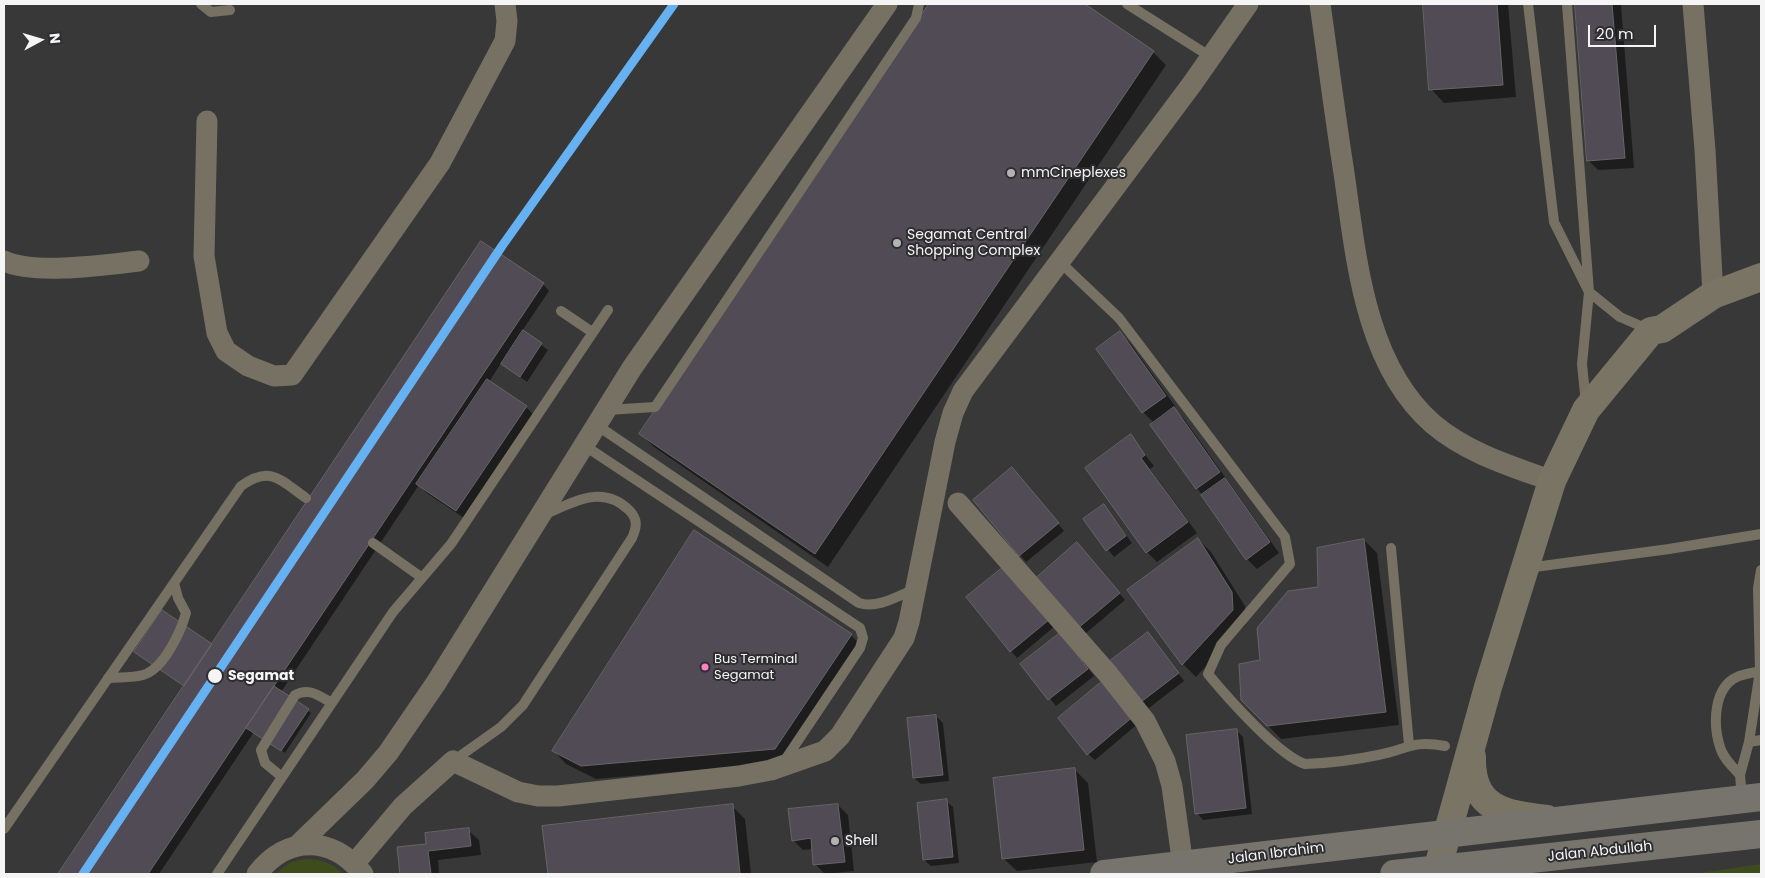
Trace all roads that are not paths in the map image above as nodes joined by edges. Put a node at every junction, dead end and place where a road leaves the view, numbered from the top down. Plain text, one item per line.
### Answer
1 (201, 4) edge
2 (505, 4) edge
3 (887, 4) edge
4 (919, 4) edge
5 (1127, 4) edge
6 (1248, 4) edge
7 (1320, 4) edge
8 (1528, 4) edge
9 (1567, 4) edge
10 (1693, 4) edge
11 (230, 10) dead end
12 (1211, 57) junction
13 (207, 121) dead end
14 (4, 261) edge
15 (139, 261) dead end
16 (1060, 262) junction
17 (1761, 277) edge
18 (1589, 292) junction
19 (1713, 294) junction
20 (608, 310) dead end
21 (561, 311) dead end
22 (1651, 331) junction
23 (592, 332) junction
24 (1586, 410) junction
25 (602, 418) junction
26 (585, 446) junction
27 (1552, 481) junction
28 (306, 498) dead end
29 (958, 503) dead end
30 (540, 516) junction
31 (1761, 534) edge
32 (373, 543) dead end
33 (1391, 548) dead end
34 (1524, 568) junction
35 (1761, 570) edge
36 (421, 577) junction
37 (174, 583) junction
38 (915, 589) junction
39 (1760, 671) junction
40 (108, 678) junction
41 (1759, 695) edge
42 (332, 702) junction
43 (1761, 740) edge
44 (1749, 742) junction
45 (1409, 744) junction
46 (1473, 744) junction
47 (1446, 746) dead end
48 (452, 761) junction
49 (781, 767) junction
50 (282, 777) junction
51 (1748, 790) edge
52 (1558, 820) junction
53 (4, 829) edge
54 (1448, 833) junction
55 (1761, 834) edge
56 (1727, 839) junction
57 (298, 845) junction
58 (1761, 846) edge
59 (1565, 855) junction
60 (1183, 866) junction
61 (359, 869) edge
62 (1437, 872) edge
63 (217, 874) edge
64 (257, 874) edge
65 (1104, 874) edge
66 (1394, 874) edge
67 (1508, 874) edge

1 - 11 lane
2 - 13 street
3 - 25 street
4 - 25 lane
5 - 12 lane
6 - 12 street
7 - 27 street
8 - 18 lane
9 - 18 lane
10 - 19 street
12 - 16 street
14 - 15 street
16 - 38 street
16 - 45 lane
17 - 19 street
18 - 22 lane
18 - 24 lane
19 - 22 street
20 - 23 lane
21 - 23 lane
22 - 24 street
23 - 36 lane
24 - 27 street
25 - 26 street
25 - 38 lane
26 - 30 street
26 - 49 lane
27 - 34 street
28 - 37 lane
29 - 60 street
30 - 48 lane
30 - 57 street
31 - 34 lane
32 - 36 lane
33 - 45 lane
34 - 46 street
35 - 39 lane
36 - 42 lane
37 - 40 lane
37 - 40 lane
38 - 49 street
39 - 41 lane
39 - 51 lane
40 - 53 lane
41 - 44 lane
42 - 50 lane
42 - 50 lane
43 - 44 lane
44 - 51 lane
45 - 47 lane
46 - 52 street
46 - 54 street
48 - 49 street
48 - 61 street
50 - 63 lane
51 - 52 highway
52 - 54 highway
54 - 60 highway, Jalan Ibrahim
54 - 62 street
55 - 56 highway, Jalan Abdullah
56 - 58 highway
56 - 59 highway, Jalan Abdullah
57 - 61 street
57 - 64 street
59 - 62 highway, Jalan Abdullah
59 - 67 highway
60 - 65 highway, Jalan Ibrahim
62 - 66 highway

